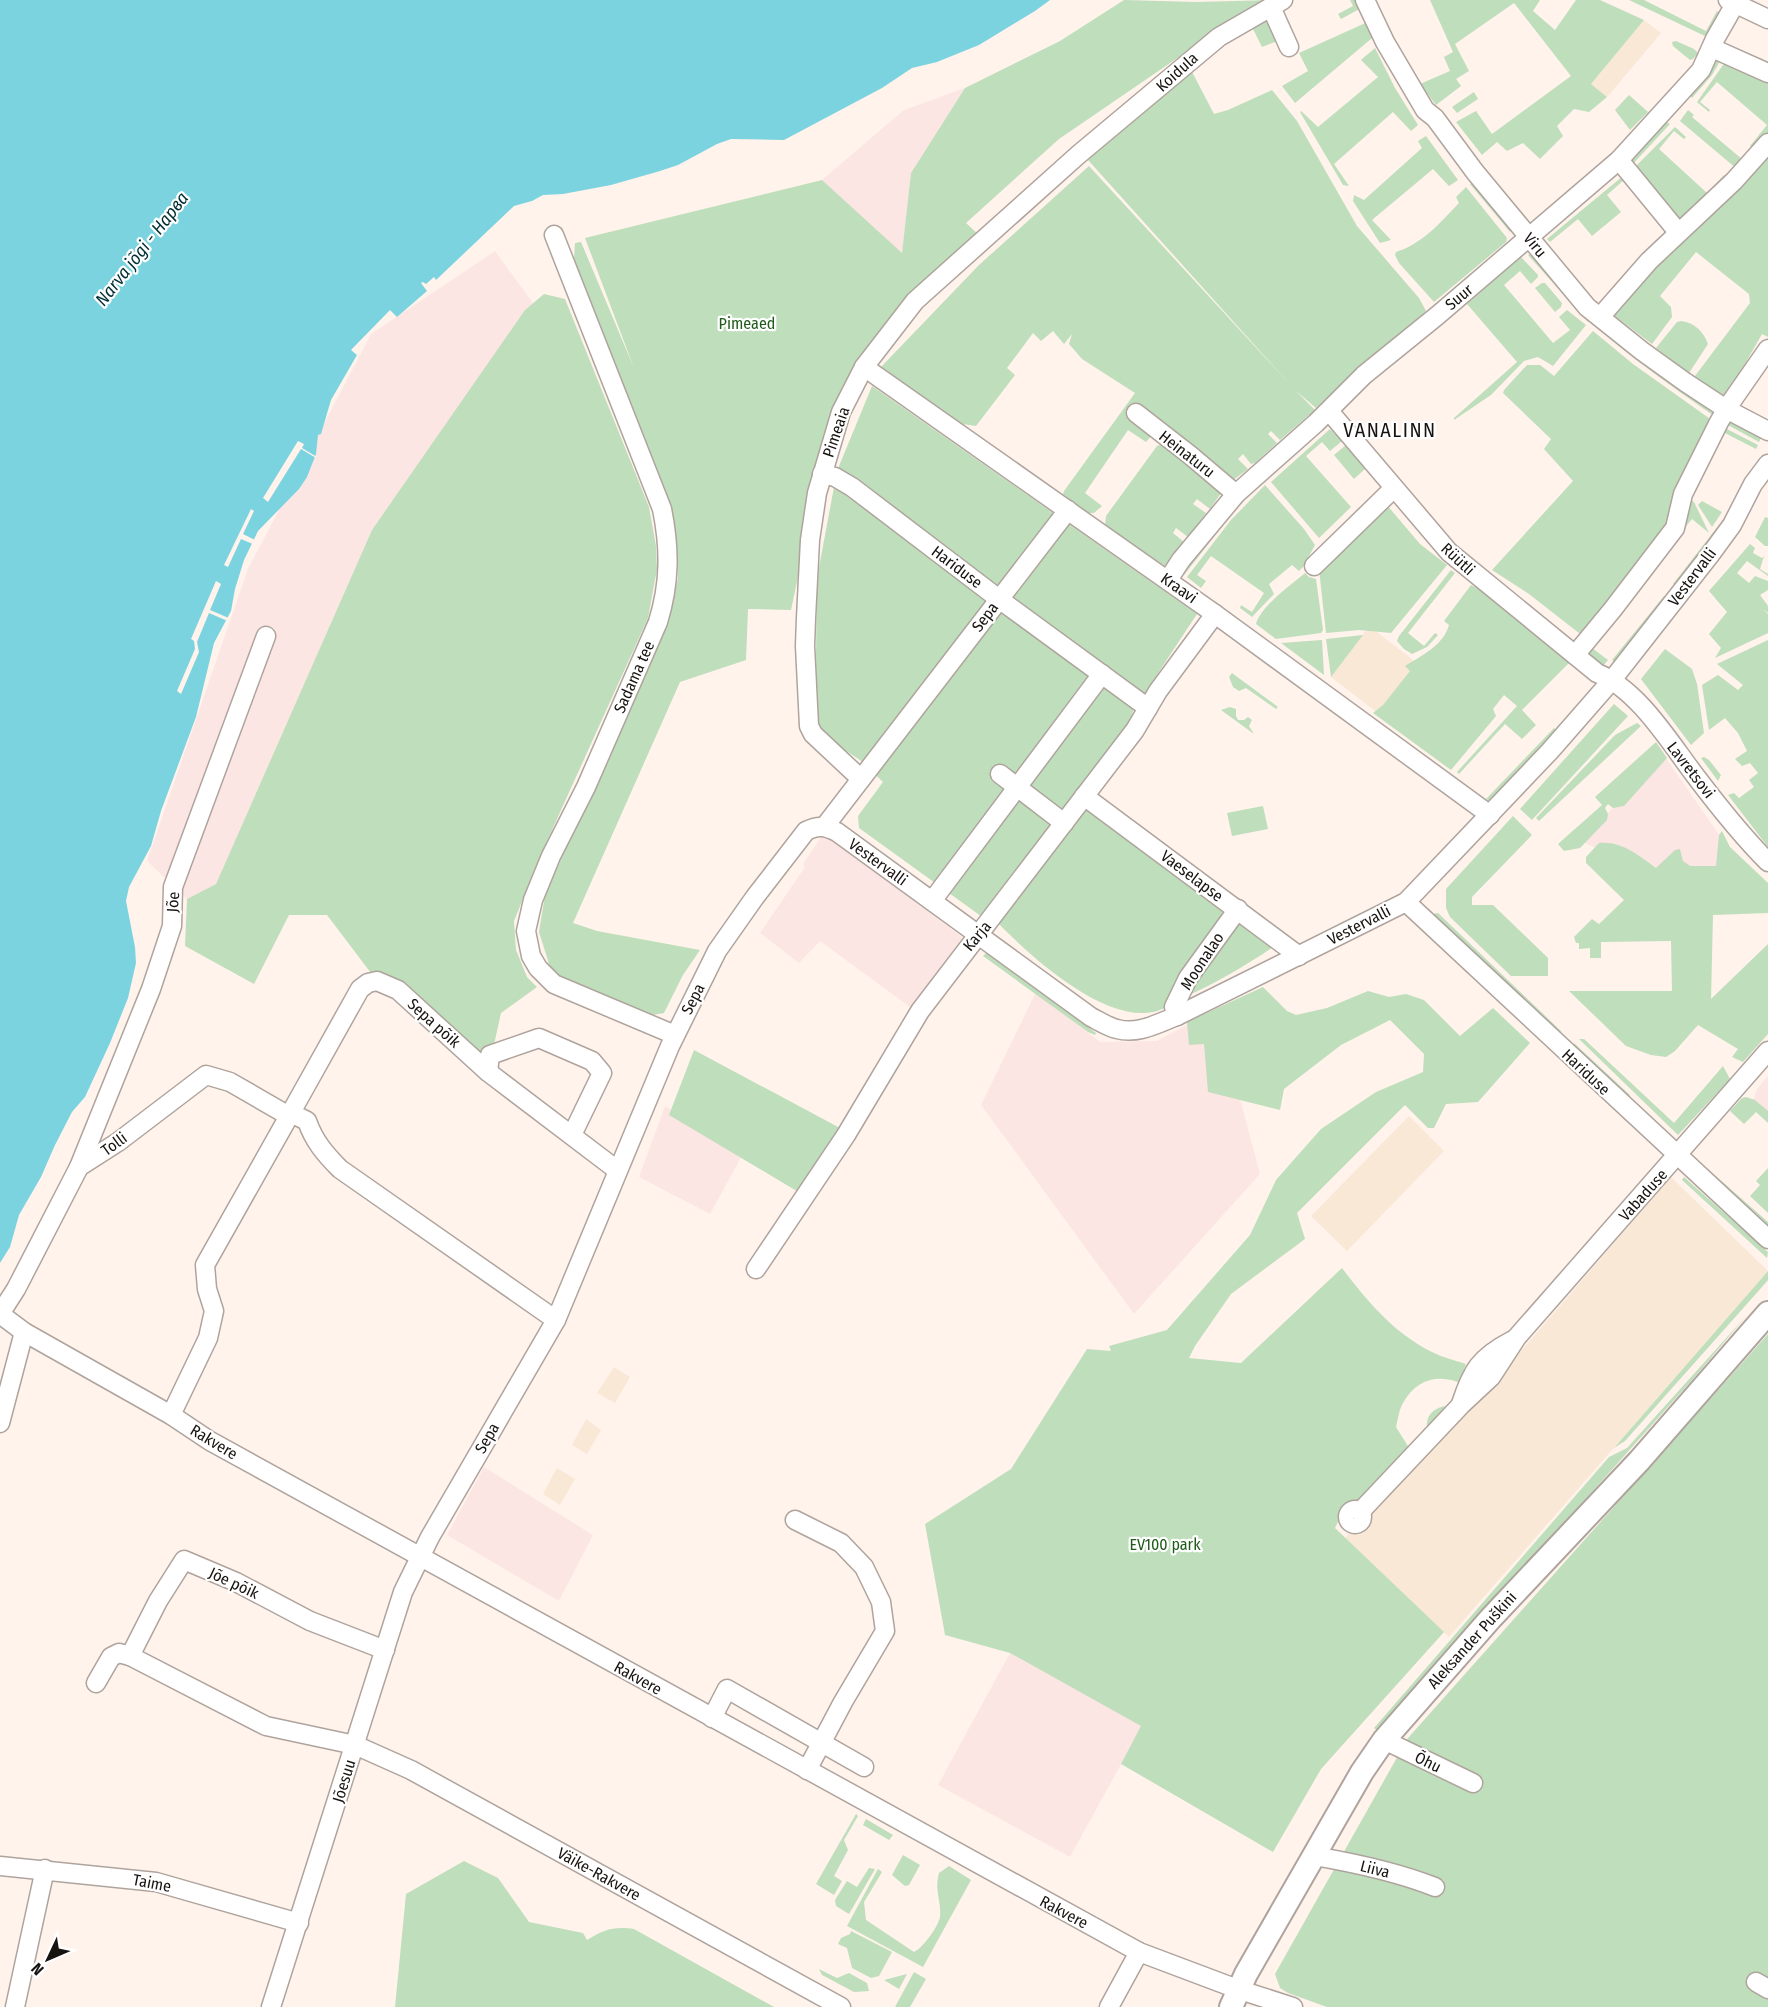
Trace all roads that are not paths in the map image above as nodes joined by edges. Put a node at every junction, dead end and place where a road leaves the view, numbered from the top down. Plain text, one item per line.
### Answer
1 (1365, 0) edge
2 (1732, 2) edge
3 (1277, 3) edge
4 (1768, 19) edge
5 (1289, 47) dead end
6 (1712, 48) junction
7 (1768, 73) edge
8 (1768, 143) edge
9 (1078, 155) joint
10 (1619, 160) junction
11 (1678, 232) junction
12 (554, 235) dead end
13 (1528, 237) junction
14 (1600, 318) junction
15 (1768, 349) edge
16 (864, 367) junction
17 (1726, 409) junction
18 (1329, 411) junction
19 (1136, 413) dead end
20 (1768, 431) edge
21 (1768, 464) edge
22 (822, 474) junction
23 (1394, 488) junction
24 (1236, 494) junction
25 (1068, 510) junction
26 (1314, 566) dead end
27 (1168, 580) junction
28 (999, 599) junction
29 (1215, 614) junction
30 (266, 636) dead end
31 (1575, 655) junction
32 (1102, 674) junction
33 (1612, 680) junction
34 (1148, 708) junction
35 (1000, 774) dead end
36 (861, 779) junction
37 (1017, 787) junction
38 (1084, 796) junction
39 (1490, 815) junction
40 (1064, 824) junction
41 (825, 826) junction
42 (1768, 862) edge
43 (932, 901) junction
44 (1406, 902) junction
45 (1238, 909) junction
46 (979, 935) junction
47 (1299, 956) junction
48 (1177, 1016) junction
49 (675, 1035) junction
50 (1768, 1051) edge
51 (488, 1072) junction
52 (289, 1116) junction
53 (572, 1136) junction
54 (1677, 1156) junction
55 (79, 1167) junction
56 (617, 1170) junction
57 (1768, 1239) edge
58 (756, 1269) dead end
59 (1768, 1313) edge
60 (0, 1314) edge
61 (556, 1320) junction
62 (24, 1332) junction
63 (171, 1416) junction
64 (0, 1423) edge
65 (1360, 1512) dead end
66 (795, 1520) dead end
67 (420, 1556) junction
68 (385, 1650) junction
69 (130, 1656) junction
70 (96, 1683) dead end
71 (712, 1718) junction
72 (1384, 1740) junction
73 (822, 1742) junction
74 (355, 1745) junction
75 (864, 1767) dead end
76 (807, 1770) junction
77 (1473, 1783) dead end
78 (1314, 1856) junction
79 (0, 1866) edge
80 (45, 1869) junction
81 (1435, 1887) dead end
82 (299, 1923) junction
83 (1139, 1952) junction
84 (1235, 1998) edge
85 (15, 2007) edge
86 (271, 2007) edge
87 (841, 2007) edge
88 (1109, 2007) edge
89 (1293, 2007) edge

1 - 13 street, Viru
2 - 4 street
2 - 6 street, Suur
3 - 5 street
3 - 9 street, Koidula
6 - 7 street
6 - 10 street, Suur
8 - 11 street
9 - 16 street, Pimeaia
10 - 11 street
10 - 13 street, Suur
11 - 14 street
12 - 49 street, Sadama tee
13 - 14 street, Viru
13 - 18 street, Suur
14 - 17 street, Viru
15 - 17 street
16 - 22 street, Pimeaia
16 - 25 street, Kraavi
17 - 20 street, Viru
17 - 31 street
18 - 23 street, Rüütli
18 - 24 street, Suur
19 - 24 street, Heinaturu
21 - 33 street, Vestervalli
22 - 28 street, Hariduse
22 - 36 street, Pimeaia
23 - 26 street
23 - 31 street, Rüütli
24 - 27 street, Suur
25 - 27 street, Kraavi
25 - 28 street, Sepa
27 - 29 street, Kraavi
28 - 32 street, Hariduse
28 - 36 street, Sepa
29 - 34 street, Karja
29 - 39 street, Kraavi
30 - 55 street, Jõe
31 - 33 street, Rüütli
32 - 34 street, Hariduse
32 - 37 street
33 - 39 street, Vestervalli
33 - 42 street, Lavretsovi
34 - 38 street, Karja
35 - 37 street
36 - 41 street, Sepa
37 - 40 street
37 - 43 street
38 - 40 street, Karja
38 - 45 street, Vaeselapse
39 - 44 street, Vestervalli
40 - 46 street, Karja
41 - 43 street, Vestervalli
41 - 49 street, Sepa
43 - 46 street, Vestervalli
44 - 47 street, Vestervalli
44 - 54 street, Hariduse
45 - 47 street, Vaeselapse
45 - 48 street, Moonalao
46 - 48 street, Vestervalli
46 - 58 street, Karja
47 - 48 street, Vestervalli
49 - 56 street, Sepa
50 - 54 street, Vabaduse
51 - 52 street, Sepa põik
51 - 53 street, Sepa põik
51 - 53 street
52 - 55 street, Tolli
52 - 61 street, Tolli
52 - 63 street
53 - 56 street, Sepa põik
54 - 57 street, Hariduse
54 - 65 street, Vabaduse
55 - 60 street
56 - 61 street, Sepa
59 - 72 main road, Aleksander Puškini
60 - 62 street, Rakvere
61 - 67 street, Sepa
62 - 63 street, Rakvere
62 - 64 street
63 - 67 street, Rakvere
66 - 73 street
67 - 68 street, Jõesuu
67 - 71 street, Rakvere
68 - 69 street, Jõe põik
68 - 74 street, Jõesuu
69 - 70 street
69 - 74 street
71 - 73 street
71 - 76 street, Rakvere
72 - 77 street, Õhu
72 - 78 main road, Aleksander Puškini
73 - 75 street
73 - 76 street
74 - 82 street, Jõesuu
74 - 87 street, Väike-Rakvere
76 - 83 street, Rakvere
78 - 81 street, Liiva
78 - 84 main road, Aleksander Puškini
79 - 80 street, Taime
80 - 82 street, Taime
80 - 85 street
82 - 86 street, Jõesuu
83 - 84 street, Rakvere
83 - 88 street
84 - 89 street, Rakvere

